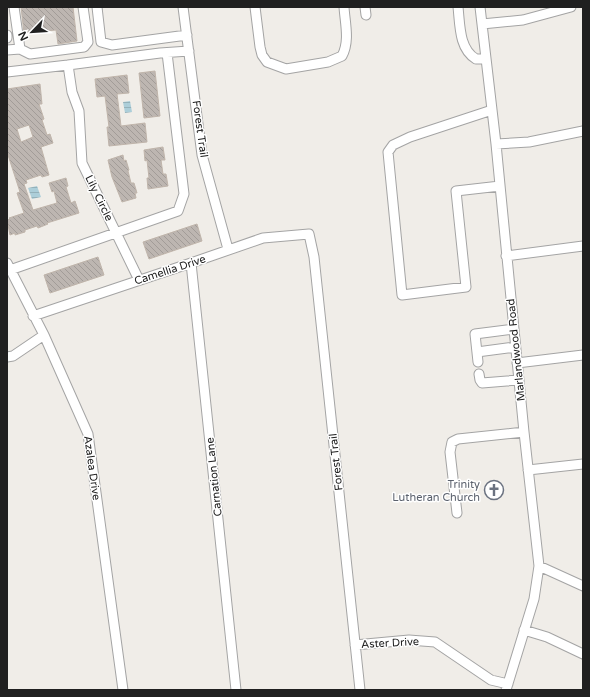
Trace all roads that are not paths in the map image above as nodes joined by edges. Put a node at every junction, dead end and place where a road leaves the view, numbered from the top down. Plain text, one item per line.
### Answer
1 (14, 7) edge
2 (83, 7) edge
3 (97, 7) edge
4 (183, 7) edge
5 (255, 7) edge
6 (344, 7) edge
7 (458, 7) edge
8 (480, 7) edge
9 (570, 7) edge
10 (482, 24) junction
11 (7, 35) edge
12 (187, 35) junction
13 (7, 38) edge
14 (20, 49) junction
15 (7, 50) edge
16 (189, 51) junction
17 (167, 53) junction
18 (486, 59) junction
19 (68, 65) junction
20 (7, 72) edge
21 (492, 110) junction
22 (583, 131) edge
23 (496, 144) junction
24 (500, 186) junction
25 (116, 232) junction
26 (309, 234) joint
27 (583, 246) edge
28 (228, 249) junction
29 (506, 256) junction
30 (191, 263) junction
31 (9, 267) edge
32 (139, 280) junction
33 (33, 316) junction
34 (514, 329) junction
35 (44, 335) junction
36 (515, 347) junction
37 (477, 352) junction
38 (583, 355) edge
39 (7, 357) edge
40 (478, 362) dead end
41 (517, 363) junction
42 (479, 374) dead end
43 (518, 380) junction
44 (524, 432) junction
45 (583, 464) edge
46 (528, 470) junction
47 (457, 513) dead end
48 (538, 566) junction
49 (583, 586) edge
50 (524, 630) junction
51 (355, 645) junction
52 (583, 654) edge
53 (507, 687) edge
54 (123, 690) edge
55 (236, 690) edge
56 (360, 690) edge

1 - 14 street
2 - 14 street
3 - 12 street
4 - 12 street, Forest Trail
5 - 6 street
7 - 18 street
8 - 10 street, Marlandwood Road
9 - 10 street
10 - 18 street, Marlandwood Road
11 - 13 street
12 - 16 street, Forest Trail
14 - 15 street
16 - 17 street
16 - 28 street, Forest Trail
17 - 19 street
17 - 25 street
18 - 21 street, Marlandwood Road
19 - 20 street
19 - 25 street, Lily Circle
21 - 23 street, Marlandwood Road
21 - 24 street
22 - 23 street
23 - 24 street, Marlandwood Road
24 - 29 street, Marlandwood Road
25 - 31 street
25 - 32 street, Lily Circle
26 - 28 street, Camellia Drive
26 - 51 street, Forest Trail
27 - 29 street
28 - 30 street, Camellia Drive
29 - 34 street, Marlandwood Road
30 - 32 street, Camellia Drive
30 - 55 street, Carnation Lane
31 - 33 street, Azalea Drive
32 - 33 street, Camellia Drive
33 - 35 street, Azalea Drive
34 - 36 street, Marlandwood Road
34 - 37 street
35 - 39 street
35 - 54 street, Azalea Drive
36 - 37 street
36 - 41 street, Marlandwood Road
37 - 40 street
38 - 41 street
41 - 43 street, Marlandwood Road
42 - 43 street
43 - 44 street, Marlandwood Road
44 - 46 street, Marlandwood Road
44 - 47 street
45 - 46 street
46 - 48 street, Marlandwood Road
48 - 49 street
48 - 50 street, Marlandwood Road
50 - 52 street
50 - 53 street, Marlandwood Road
51 - 53 street, Aster Drive
51 - 56 street, Forest Trail

